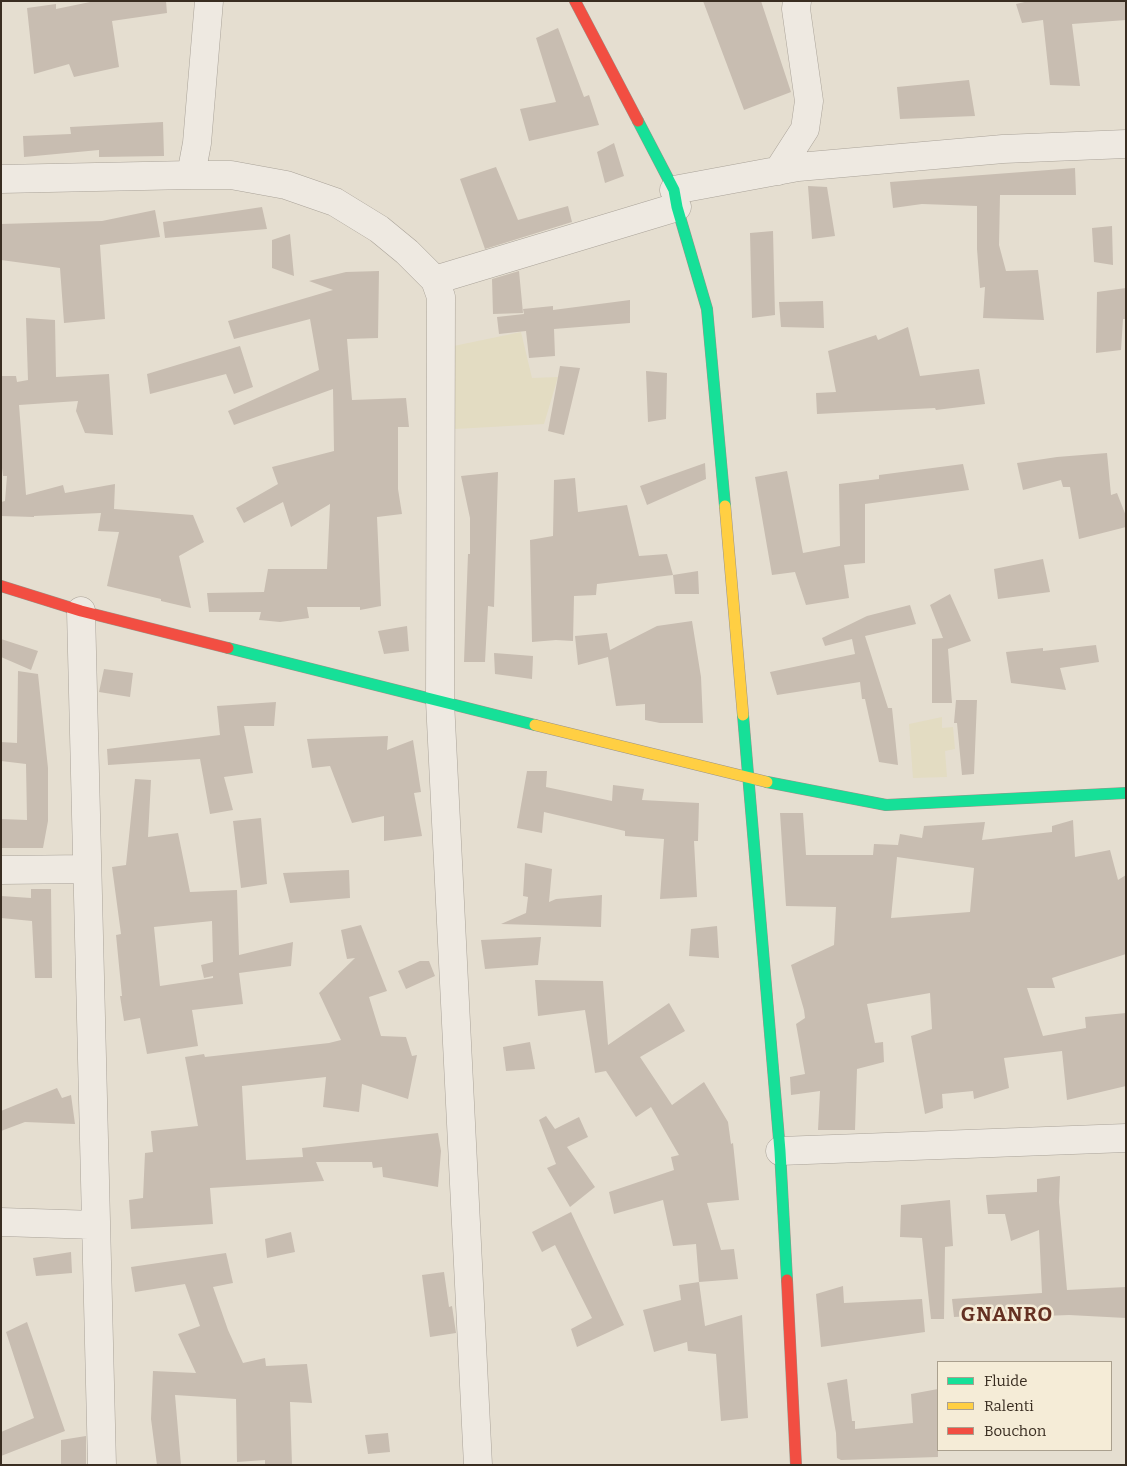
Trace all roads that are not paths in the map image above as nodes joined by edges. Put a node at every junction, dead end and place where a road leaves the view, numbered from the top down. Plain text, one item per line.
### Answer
1 (209, 1) edge
2 (576, 1) edge
3 (796, 1) edge
4 (1126, 144) edge
5 (778, 171) junction
6 (191, 175) junction
7 (1, 179) edge
8 (676, 198) junction
9 (435, 280) junction
10 (1, 586) edge
11 (81, 611) junction
12 (440, 701) junction
13 (749, 779) junction
14 (1126, 793) edge
15 (87, 869) junction
16 (1, 870) edge
17 (1126, 1138) edge
18 (780, 1151) junction
19 (1, 1222) edge
20 (96, 1225) junction
21 (102, 1465) edge
22 (478, 1465) edge
23 (796, 1465) edge

1 - 6 street
2 - 8 street
3 - 5 street
4 - 5 street
5 - 8 street
6 - 7 street
6 - 9 street
8 - 9 street
8 - 13 street
9 - 12 street
10 - 11 street
11 - 12 street
11 - 15 street
12 - 13 street
12 - 22 street
13 - 14 street
13 - 18 street
15 - 16 street
15 - 20 street
17 - 18 street
18 - 23 street
19 - 20 street
20 - 21 street

